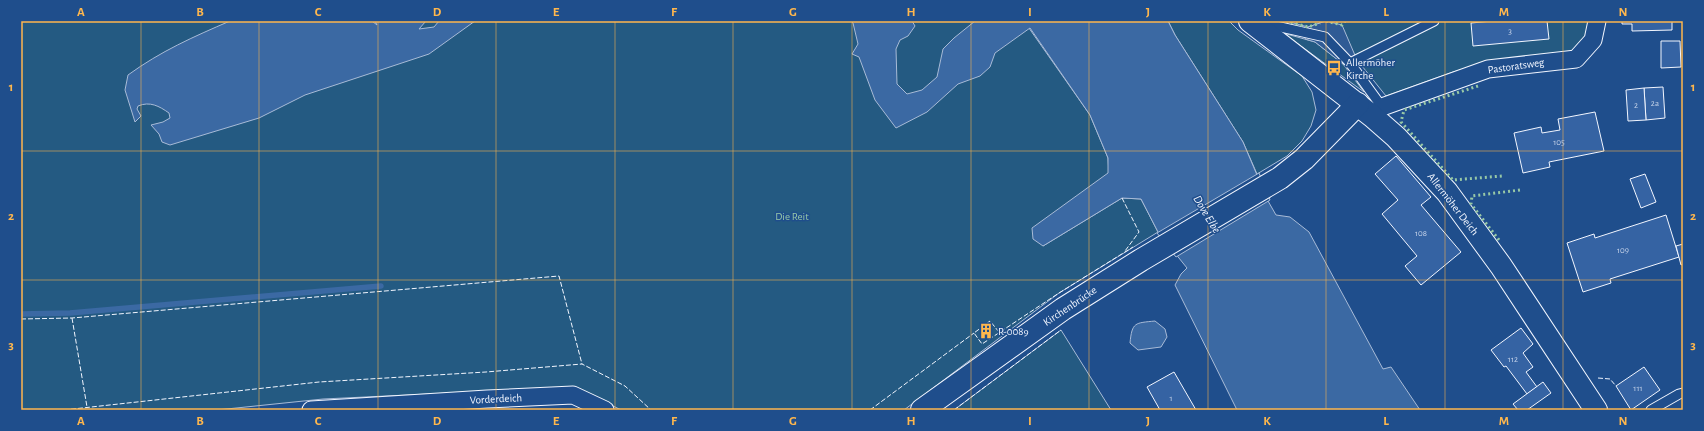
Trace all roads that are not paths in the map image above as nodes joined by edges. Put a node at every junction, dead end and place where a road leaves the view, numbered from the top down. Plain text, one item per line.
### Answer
1 (1250, 21) edge
2 (1255, 21) edge
3 (1434, 21) edge
4 (1597, 21) edge
5 (1350, 63) junction
6 (1371, 109) junction
7 (1683, 393) edge
8 (311, 410) edge
9 (605, 410) edge
10 (922, 410) edge
11 (1596, 410) edge
12 (1651, 410) edge

1 - 6 street, Allermöher Deich
2 - 5 lane
3 - 5 lane
4 - 6 street, Pastoratsweg
5 - 6 lane
6 - 10 street, Kirchenbrücke
6 - 11 street, Allermöher Deich
7 - 12 lane
8 - 9 street, Vorderdeich

